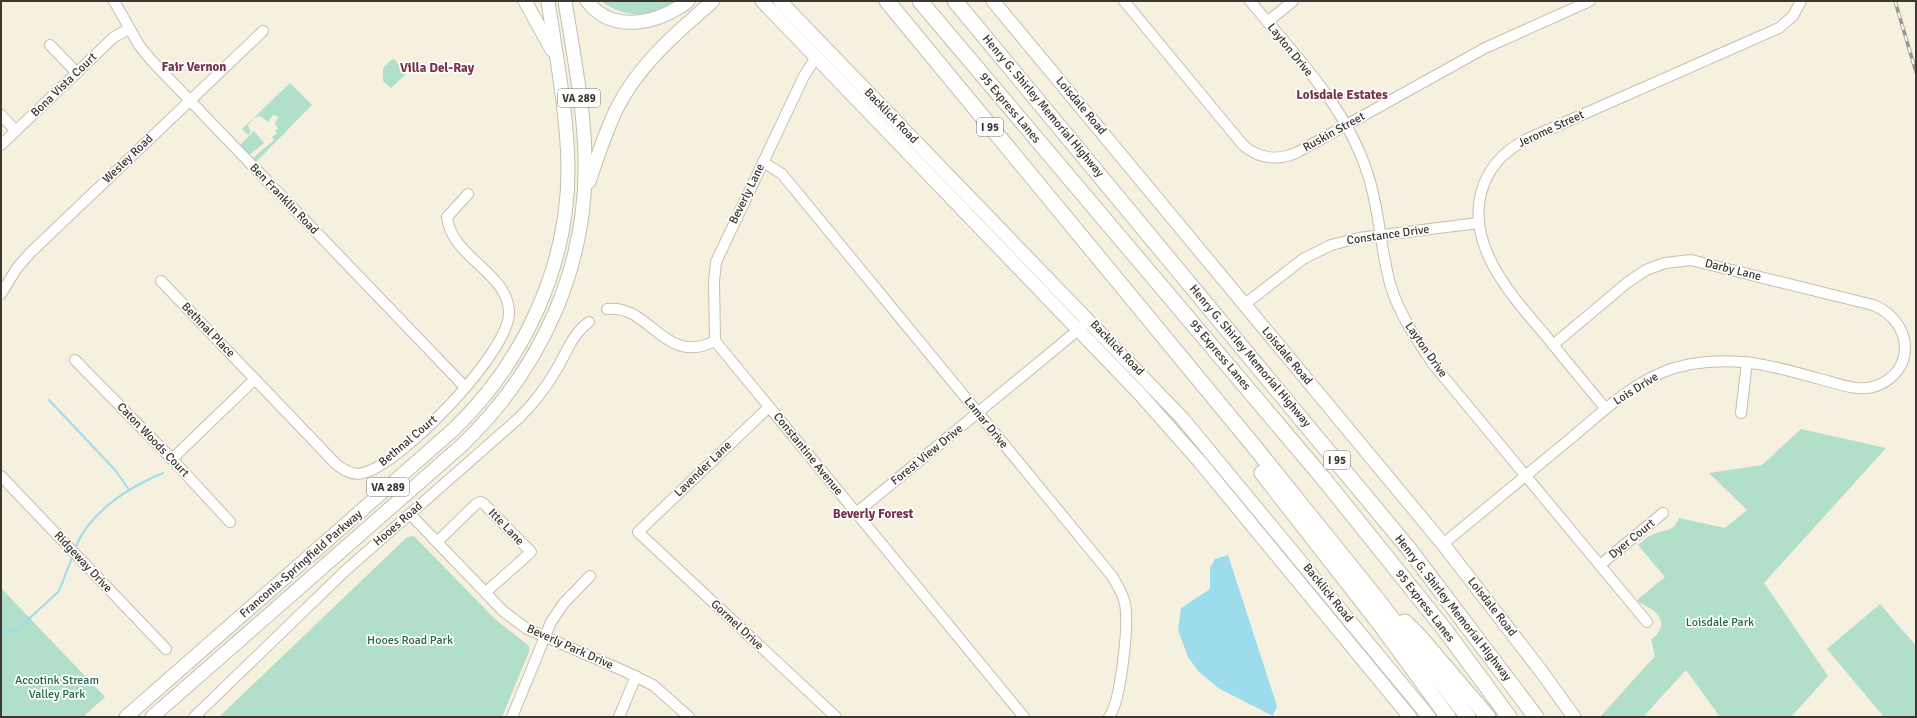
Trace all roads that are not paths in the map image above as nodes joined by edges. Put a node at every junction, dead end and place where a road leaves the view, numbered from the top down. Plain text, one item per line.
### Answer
1 (114, 1) edge
2 (525, 1) edge
3 (548, 1) edge
4 (565, 1) edge
5 (587, 1) edge
6 (688, 1) edge
7 (713, 1) edge
8 (762, 1) edge
9 (780, 1) edge
10 (887, 1) edge
11 (920, 1) edge
12 (924, 1) edge
13 (955, 1) edge
14 (993, 1) edge
15 (1124, 1) edge
16 (1250, 1) edge
17 (1293, 1) edge
18 (1590, 1) edge
19 (1801, 1) edge
20 (938, 21) junction
21 (1267, 22) junction
22 (129, 28) junction
23 (263, 31) dead end
24 (50, 45) dead end
25 (816, 57) junction
26 (556, 59) junction
27 (77, 73) junction
28 (190, 100) junction
29 (1, 115) edge
30 (1346, 125) junction
31 (16, 131) junction
32 (1, 145) edge
33 (763, 162) junction
34 (468, 194) dead end
35 (584, 195) junction
36 (1478, 223) junction
37 (1382, 235) junction
38 (161, 280) dead end
39 (1124, 288) junction
40 (1, 294) edge
41 (1245, 304) junction
42 (606, 309) dead end
43 (1089, 320) junction
44 (589, 322) dead end
45 (1079, 330) junction
46 (715, 341) junction
47 (1553, 344) junction
48 (1905, 354) joint
49 (75, 360) dead end
50 (1747, 362) junction
51 (255, 379) junction
52 (465, 388) junction
53 (769, 407) junction
54 (1606, 409) junction
55 (978, 413) junction
56 (1741, 413) dead end
57 (308, 434) joint
58 (172, 459) junction
59 (1, 476) edge
60 (1526, 476) junction
61 (856, 513) junction
62 (1663, 513) dead end
63 (410, 514) junction
64 (230, 522) dead end
65 (638, 532) joint
66 (437, 542) junction
67 (1443, 544) junction
68 (1600, 565) junction
69 (590, 576) dead end
70 (486, 592) junction
71 (1373, 594) junction
72 (1647, 622) dead end
73 (545, 637) junction
74 (166, 649) dead end
75 (636, 676) junction
76 (126, 717) edge
77 (152, 717) edge
78 (194, 717) edge
79 (512, 717) edge
80 (619, 717) edge
81 (689, 717) edge
82 (836, 717) edge
83 (1024, 717) edge
84 (1109, 717) edge
85 (1410, 717) edge
86 (1429, 717) edge
87 (1448, 717) edge
88 (1468, 717) edge
89 (1488, 717) edge
90 (1509, 717) edge
91 (1536, 717) edge
92 (1574, 717) edge

1 - 22 street, Ben Franklin Road
2 - 26 main road
3 - 26 main road, Franconia-Springfield Parkway / VA 289
4 - 35 main road, Franconia-Springfield Parkway / VA 289
5 - 6 main road
7 - 35 main road
8 - 25 main road, Backlick Road
9 - 43 main road, Backlick Road
10 - 39 highway, I 95
11 - 20 highway, 95 Express Lanes
12 - 20 highway
13 - 91 highway, Henry G. Shirley Memorial Highway / I 95
14 - 41 main road, Loisdale Road
15 - 30 street, Ruskin Street
16 - 21 street, Layton Drive
17 - 21 street
18 - 30 street, Ruskin Street
19 - 36 street, Jerome Street
20 - 90 highway, 95 Express Lanes
21 - 30 street, Layton Drive
22 - 27 street, Bona Vista Court
22 - 28 street, Ben Franklin Road
23 - 28 street, Wesley Road
24 - 27 street
25 - 33 street, Beverly Lane
25 - 45 main road, Backlick Road
26 - 76 main road, Franconia-Springfield Parkway / VA 289
27 - 31 street, Bona Vista Court
28 - 40 street, Wesley Road
28 - 52 street, Ben Franklin Road
29 - 31 street
30 - 37 street, Layton Drive
31 - 32 street, Bona Vista Court
33 - 46 street, Beverly Lane
33 - 55 street, Lamar Drive
34 - 52 street, Bethnal Court
35 - 77 main road, Franconia-Springfield Parkway / VA 289
36 - 37 street, Constance Drive
36 - 47 street, Jerome Street
37 - 41 street, Constance Drive
37 - 60 street, Layton Drive
38 - 51 street, Bethnal Place
39 - 71 highway, I 95
39 - 87 highway
41 - 67 main road, Loisdale Road
42 - 46 street
43 - 45 street, Forest View Drive
43 - 86 main road, Backlick Road
44 - 63 street, Hooes Road
45 - 55 street, Forest View Drive
45 - 85 main road, Backlick Road
46 - 53 street, Constantine Avenue
47 - 48 street, Darby Lane
47 - 54 street, Jerome Street
48 - 50 street, Lois Drive
49 - 58 street, Caton Woods Court
50 - 54 street, Lois Drive
50 - 56 street
51 - 57 street, Bethnal Place
51 - 58 street
52 - 57 street, Bethnal Court
53 - 61 street, Constantine Avenue
53 - 65 street, Lavender Lane
54 - 60 street, Lois Drive
55 - 61 street, Forest View Drive
55 - 84 street, Lamar Drive
58 - 64 street, Caton Woods Court
59 - 74 street, Ridgeway Drive
60 - 67 street, Lois Drive
60 - 68 street, Layton Drive
61 - 83 street, Constantine Avenue
62 - 68 street, Dyer Court
63 - 66 street, Beverly Park Drive
63 - 78 street, Hooes Road
65 - 82 street, Gormel Drive
66 - 70 street, Beverly Park Drive
66 - 70 street, Itte Lane
67 - 92 main road, Loisdale Road
68 - 72 street, Layton Drive
69 - 73 street
70 - 73 street, Beverly Park Drive
71 - 88 highway, I 95
71 - 89 highway
73 - 75 street, Beverly Park Drive
73 - 79 street
75 - 80 street
75 - 81 street, Beverly Park Drive

